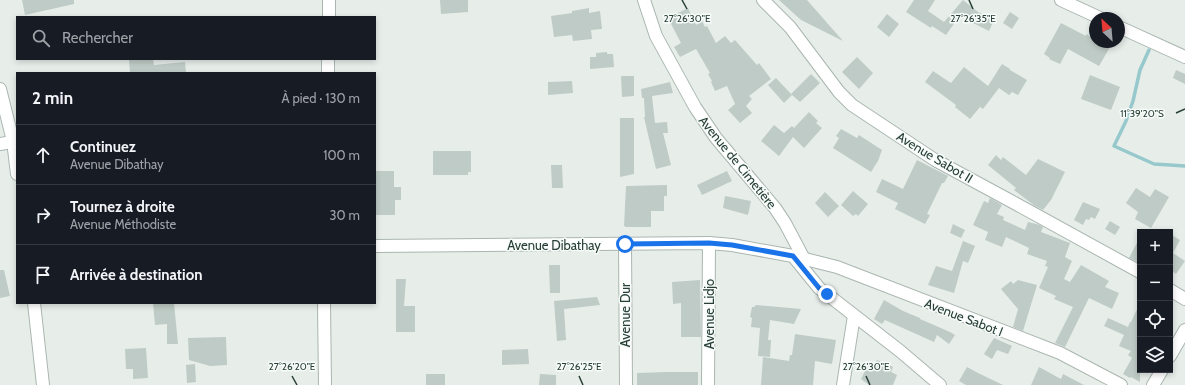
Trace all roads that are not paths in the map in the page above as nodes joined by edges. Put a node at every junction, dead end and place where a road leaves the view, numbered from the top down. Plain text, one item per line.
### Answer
1 (329, 0) edge
2 (644, 0) edge
3 (763, 0) edge
4 (1061, 0) edge
5 (1089, 13) edge
6 (329, 16) edge
7 (1125, 29) edge
8 (1185, 57) edge
9 (328, 60) edge
10 (328, 72) edge
11 (0, 88) edge
12 (15, 141) edge
13 (0, 144) edge
14 (16, 158) edge
15 (709, 243) junction
16 (625, 244) junction
17 (376, 246) edge
18 (798, 257) junction
19 (1137, 270) edge
20 (1173, 292) edge
21 (1185, 299) edge
22 (34, 304) edge
23 (324, 304) edge
24 (854, 316) junction
25 (1185, 330) edge
26 (1173, 351) edge
27 (1160, 373) edge
28 (43, 385) edge
29 (325, 385) edge
30 (626, 385) edge
31 (708, 385) edge
32 (843, 385) edge
33 (940, 385) edge
34 (1121, 385) edge
35 (1153, 385) edge

1 - 6 street
2 - 18 street, Avenue de Cimetière
3 - 19 street, Avenue Sabot II
4 - 5 street
7 - 8 street
9 - 10 street
11 - 12 street
12 - 13 street
12 - 14 street
15 - 16 street, Avenue Dibathay
15 - 18 street, Avenue Dibathay
15 - 31 street, Avenue Lidjo
16 - 17 street, Avenue Dibathay
16 - 30 street, Avenue Dur
18 - 24 street, Avenue de Cimetière
18 - 34 street, Avenue Sabot I
20 - 21 street
22 - 28 street
23 - 29 street
24 - 32 street
24 - 33 street, Avenue de Cimetière
25 - 26 street
27 - 35 street

